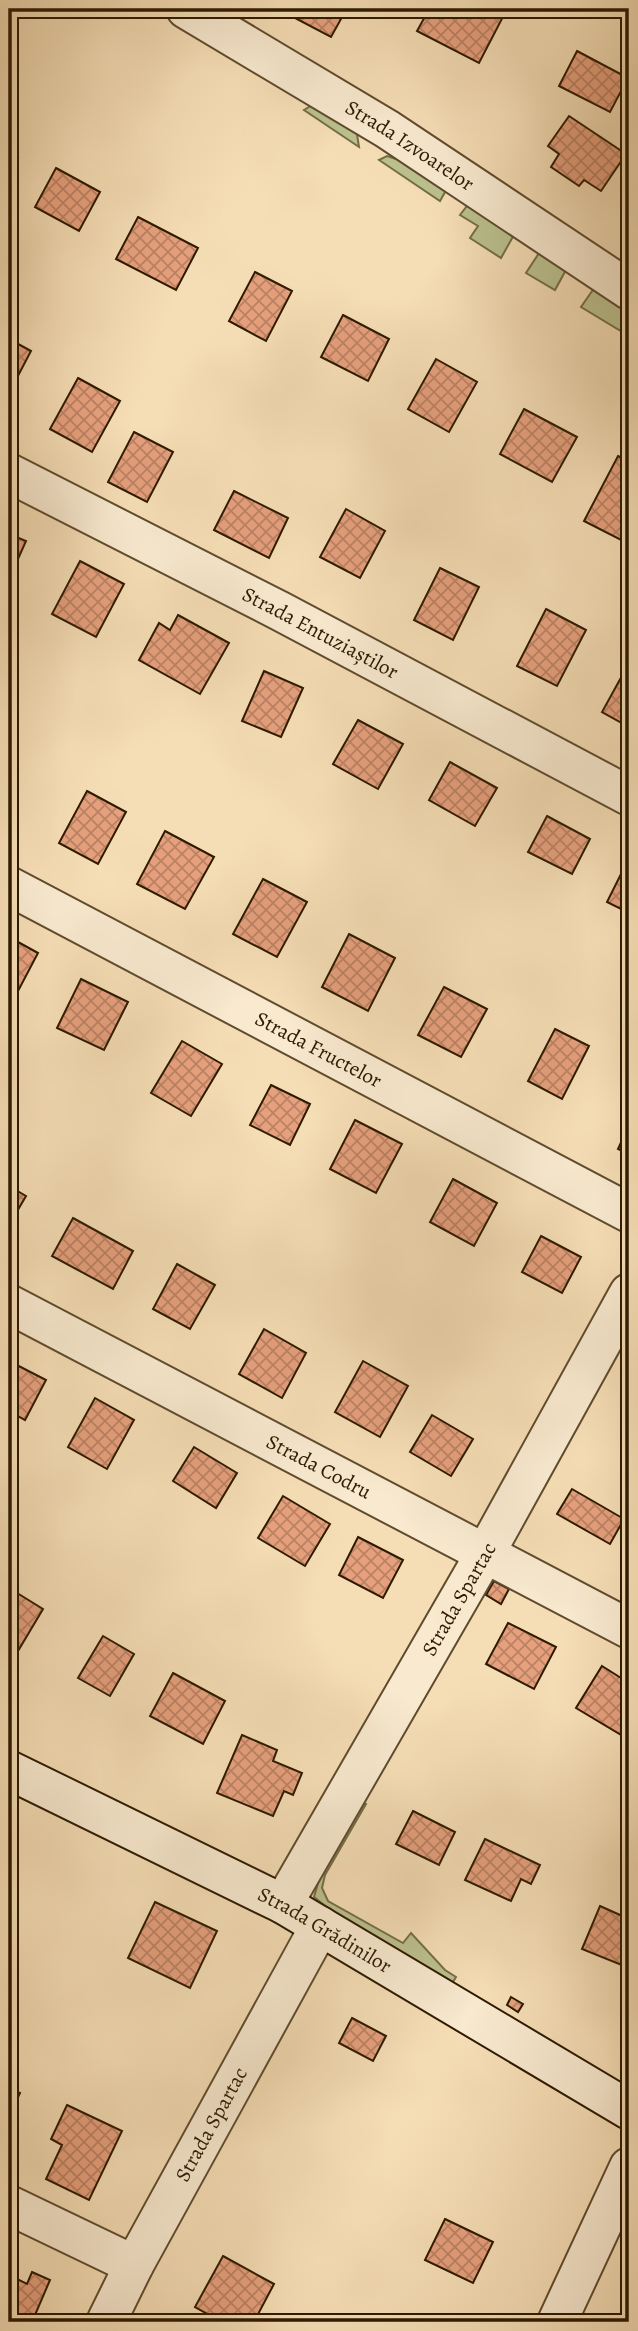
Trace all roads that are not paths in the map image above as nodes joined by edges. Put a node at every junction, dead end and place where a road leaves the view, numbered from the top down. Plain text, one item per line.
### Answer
1 (186, 9) edge
2 (629, 290) edge
3 (9, 473) edge
4 (629, 796) edge
5 (9, 886) edge
6 (629, 1213) edge
7 (629, 1293) edge
8 (9, 1304) edge
9 (486, 1552) junction
10 (629, 1629) edge
11 (9, 1770) edge
12 (283, 1903) junction
13 (320, 1926) junction
14 (629, 2110) edge
15 (629, 2167) edge
16 (9, 2205) edge
17 (134, 2265) junction
18 (106, 2322) edge
19 (556, 2322) edge

1 - 2 street, Strada Izvoarelor
3 - 4 street, Strada Entuziaștilor
5 - 6 street, Strada Fructelor
7 - 9 street, Strada Spartac
8 - 9 street, Strada Codru
9 - 10 street, Strada Codru
9 - 12 street, Strada Spartac
11 - 12 street, Strada Grădinilor
12 - 13 street, Strada Grădinilor
13 - 14 street, Strada Grădinilor
13 - 17 street, Strada Spartac
15 - 19 street
16 - 17 street
17 - 18 street, Strada Spartac

